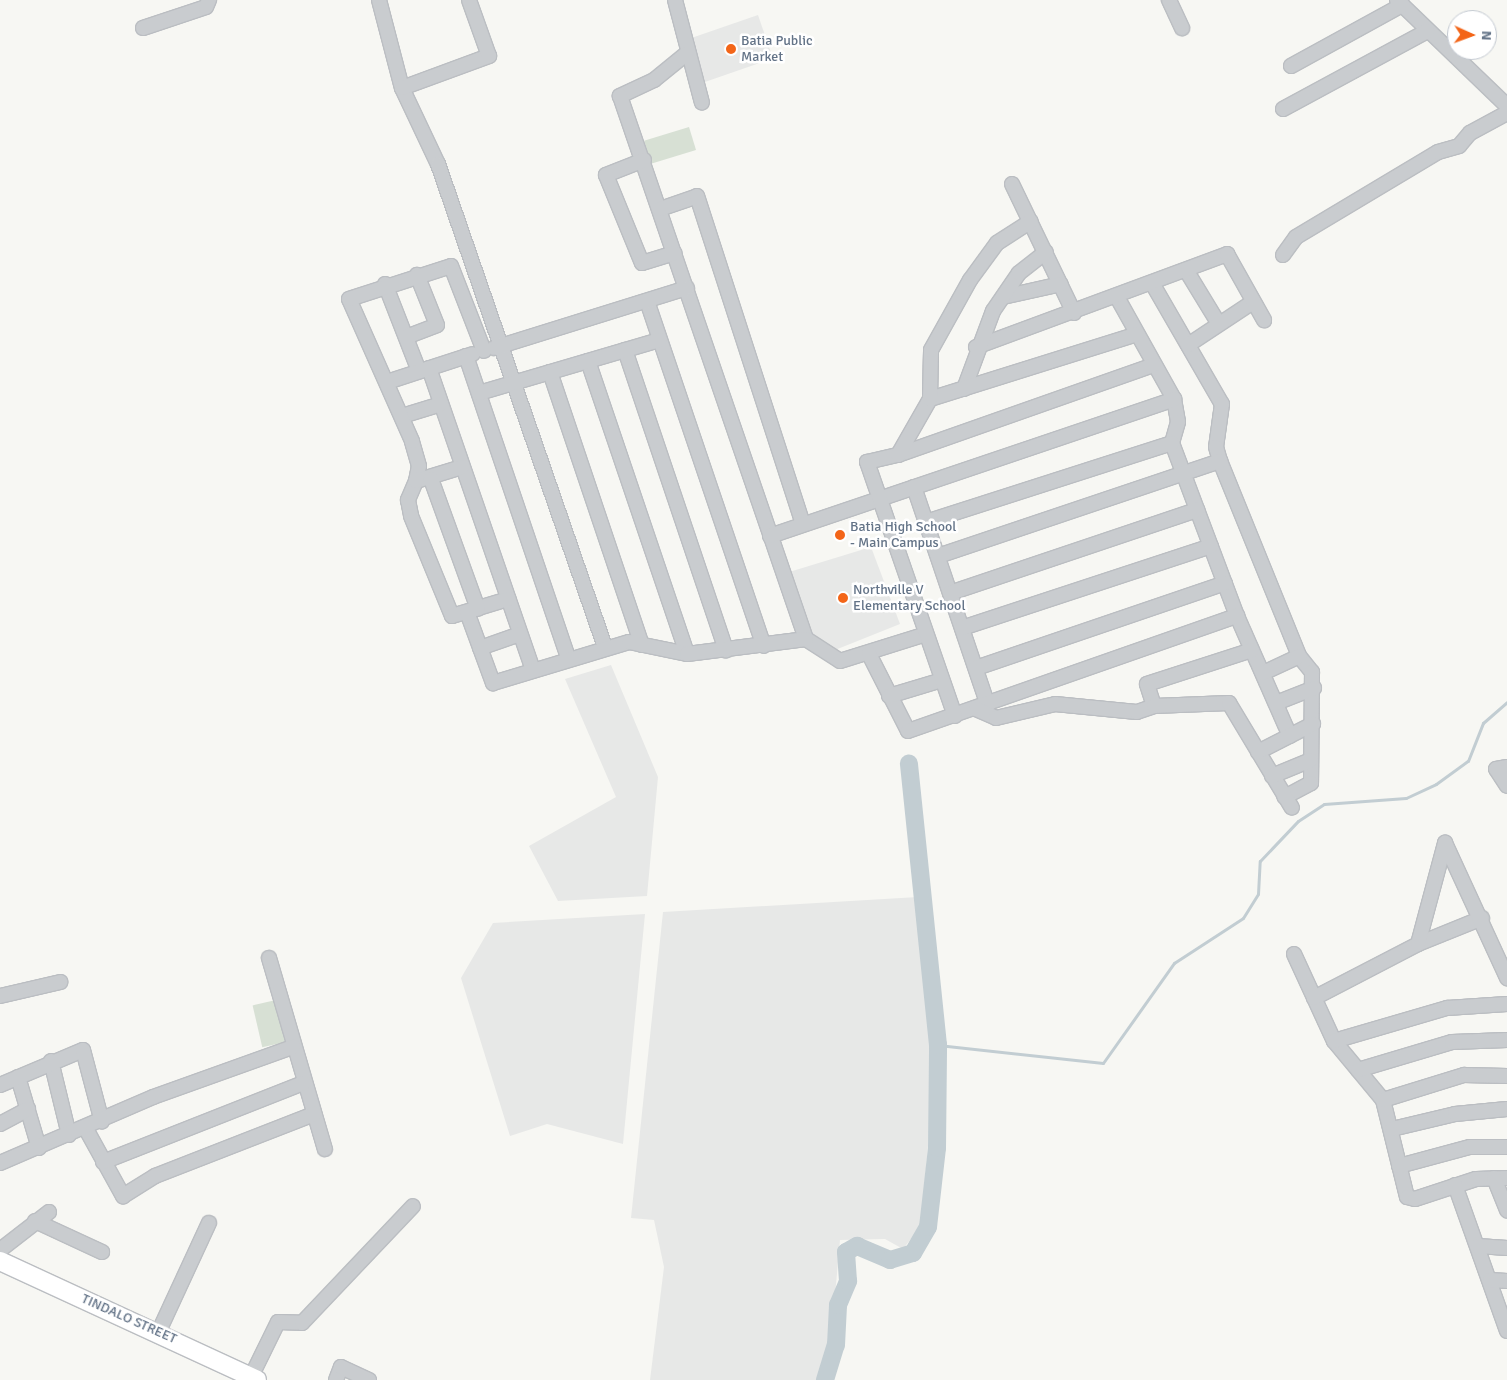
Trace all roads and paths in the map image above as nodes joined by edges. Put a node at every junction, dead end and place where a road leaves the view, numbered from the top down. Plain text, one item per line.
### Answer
1 (209, 0) edge
2 (379, 0) edge
3 (469, 0) edge
4 (674, 0) edge
5 (1169, 0) edge
6 (1399, 3) edge
7 (143, 28) dead end
8 (1182, 28) dead end
9 (1427, 31) junction
10 (686, 54) junction
11 (1291, 66) dead end
12 (402, 88) junction
13 (702, 103) dead end
14 (1507, 106) edge
15 (1283, 109) dead end
16 (1507, 113) edge
17 (644, 160) junction
18 (1012, 184) dead end
19 (660, 209) junction
20 (1031, 220) junction
21 (1046, 252) junction
22 (675, 253) junction
23 (1283, 255) dead end
24 (1186, 270) junction
25 (417, 275) junction
26 (1152, 283) junction
27 (385, 284) junction
28 (1061, 284) junction
29 (687, 288) junction
30 (1117, 296) junction
31 (1003, 297) junction
32 (647, 301) junction
33 (1254, 302) junction
34 (1074, 313) junction
35 (1264, 320) dead end
36 (1219, 324) junction
37 (1137, 334) junction
38 (406, 337) junction
39 (659, 340) junction
40 (502, 345) junction
41 (1188, 345) junction
42 (976, 347) junction
43 (625, 350) junction
44 (484, 351) junction
45 (466, 356) junction
46 (588, 361) junction
47 (1154, 366) junction
48 (424, 369) junction
49 (550, 372) junction
50 (387, 382) junction
51 (515, 382) junction
52 (964, 388) junction
53 (479, 393) junction
54 (930, 399) junction
55 (1174, 399) junction
56 (441, 404) junction
57 (402, 416) junction
58 (1172, 443) junction
59 (898, 454) junction
60 (1220, 461) junction
61 (462, 468) junction
62 (1183, 474) junction
63 (431, 479) junction
64 (416, 480) junction
65 (914, 487) junction
66 (880, 498) junction
67 (1197, 510) junction
68 (926, 522) junction
69 (803, 524) junction
70 (770, 536) junction
71 (1211, 546) junction
72 (938, 556) junction
73 (1225, 583) junction
74 (950, 593) junction
75 (508, 599) junction
76 (472, 610) junction
77 (1237, 616) junction
78 (962, 628) junction
79 (520, 634) junction
80 (926, 634) junction
81 (806, 639) junction
82 (642, 645) junction
83 (764, 646) junction
84 (605, 647) junction
85 (480, 648) junction
86 (726, 650) junction
87 (1252, 650) junction
88 (686, 654) junction
89 (869, 654) junction
90 (1299, 656) junction
91 (568, 658) junction
92 (976, 668) junction
93 (532, 670) junction
94 (1262, 673) junction
95 (942, 680) junction
96 (1046, 684) junction
97 (1314, 688) junction
98 (889, 696) junction
99 (1276, 703) junction
100 (1055, 704) junction
101 (1154, 706) junction
102 (982, 707) junction
103 (955, 716) junction
104 (1313, 724) junction
105 (1290, 736) junction
106 (1258, 752) junction
107 (1311, 760) junction
108 (1507, 767) edge
109 (1272, 776) junction
110 (1507, 786) edge
111 (1482, 918) junction
112 (1418, 944) junction
113 (1294, 954) dead end
114 (269, 958) dead end
115 (1507, 978) edge
116 (60, 982) dead end
117 (0, 996) edge
118 (1314, 998) junction
119 (1507, 1004) edge
120 (1507, 1040) edge
121 (1334, 1041) junction
122 (293, 1047) junction
123 (51, 1061) junction
124 (1358, 1070) junction
125 (1507, 1076) edge
126 (18, 1077) junction
127 (304, 1083) junction
128 (0, 1085) edge
129 (1383, 1100) junction
130 (28, 1109) junction
131 (1507, 1109) edge
132 (314, 1114) junction
133 (102, 1122) junction
134 (0, 1124) edge
135 (86, 1129) junction
136 (1392, 1129) junction
137 (69, 1135) junction
138 (1507, 1147) edge
139 (39, 1148) junction
140 (325, 1149) dead end
141 (103, 1162) junction
142 (0, 1163) edge
143 (1399, 1166) junction
144 (1501, 1178) edge
145 (1455, 1185) junction
146 (413, 1206) dead end
147 (1507, 1211) edge
148 (49, 1212) dead end
149 (35, 1221) junction
150 (209, 1223) dead end
151 (1478, 1246) junction
152 (1507, 1248) edge
153 (0, 1250) edge
154 (102, 1252) dead end
155 (0, 1261) edge
156 (1490, 1280) junction
157 (1507, 1281) edge
158 (1506, 1322) edge
159 (158, 1332) junction
160 (254, 1378) edge
161 (336, 1380) edge
162 (370, 1380) edge

1 - 7 street
2 - 12 street
3 - 12 street
4 - 10 street
5 - 8 street
6 - 9 street
6 - 11 street
9 - 14 street
9 - 15 street
10 - 13 street
10 - 17 street
12 - 40 street
16 - 23 street
17 - 19 street
17 - 22 street
18 - 20 street
19 - 22 street
19 - 69 street
20 - 21 street
20 - 54 street
21 - 28 street
21 - 31 street
22 - 29 street
24 - 26 street
24 - 33 street
24 - 36 street
25 - 27 street
25 - 38 street
25 - 44 street
26 - 30 street
26 - 41 street
27 - 38 street
27 - 50 street
28 - 31 street
28 - 34 street
29 - 32 street
29 - 70 street
30 - 34 street
30 - 37 street
31 - 42 street
32 - 39 street
32 - 40 street
33 - 35 street
33 - 36 street
34 - 42 street
36 - 41 street
37 - 47 street
37 - 52 street
38 - 48 street
39 - 43 street
39 - 83 street
40 - 44 street
40 - 51 street
41 - 60 street
42 - 52 street
43 - 46 street
43 - 86 street
44 - 45 street
45 - 48 street
45 - 53 street
46 - 49 street
46 - 88 street
47 - 55 street
47 - 59 street
48 - 50 street
48 - 56 street
49 - 51 street
49 - 82 street
50 - 57 street
51 - 53 street
51 - 84 street
52 - 54 street
53 - 91 street
54 - 59 street
55 - 58 street
55 - 65 street
56 - 57 street
56 - 61 street
57 - 64 street
58 - 62 street
58 - 68 street
59 - 66 street
60 - 62 street
60 - 90 street
61 - 63 street
61 - 75 street
62 - 67 street
62 - 72 street
63 - 64 street
63 - 76 street
64 - 76 street
65 - 66 street
65 - 68 street
66 - 69 street
66 - 80 street
67 - 71 street
67 - 74 street
68 - 72 street
69 - 70 street
70 - 81 street
71 - 73 street
71 - 78 street
72 - 74 street
73 - 77 street
73 - 92 street
74 - 78 street
75 - 76 street
75 - 79 street
76 - 85 street
77 - 87 street
77 - 96 street
78 - 92 street
79 - 85 street
79 - 93 street
80 - 89 street
80 - 95 street
81 - 83 street
81 - 89 street
82 - 84 street
82 - 88 street
83 - 86 street
84 - 91 street
85 - 93 street
86 - 88 street
87 - 94 street
87 - 101 street
89 - 98 street
90 - 94 street
90 - 97 street
91 - 93 street
92 - 102 street
94 - 99 street
95 - 98 street
95 - 103 street
96 - 100 street
96 - 102 street
97 - 99 street
97 - 104 street
98 - 103 street
99 - 105 street
100 - 101 street
100 - 102 street
101 - 106 street
102 - 103 street
104 - 105 street
104 - 107 street
105 - 106 street
106 - 109 street
107 - 109 street
107 - 109 street
108 - 110 street
111 - 112 street
111 - 112 street
111 - 115 street
112 - 118 street
113 - 118 street
114 - 122 street
116 - 117 street
118 - 121 street
119 - 121 street
120 - 124 street
121 - 124 street
122 - 127 street
122 - 133 street
123 - 126 street
123 - 133 street
123 - 137 street
124 - 129 street
125 - 129 street
126 - 128 street
126 - 130 street
127 - 132 street
127 - 141 street
129 - 136 street
130 - 134 street
130 - 139 street
131 - 136 street
132 - 140 street
132 - 141 street
133 - 135 street
135 - 137 street
135 - 141 street
136 - 143 street
137 - 139 street
138 - 143 street
139 - 142 street
143 - 145 street
144 - 145 street
144 - 147 street
145 - 151 street
146 - 160 street
148 - 149 street
149 - 153 street
149 - 154 street
150 - 159 street
151 - 152 street
151 - 156 street
155 - 159 main road, TINDALO STREET
156 - 157 street
156 - 158 street
159 - 160 main road, TINDALO STREET
161 - 162 street

